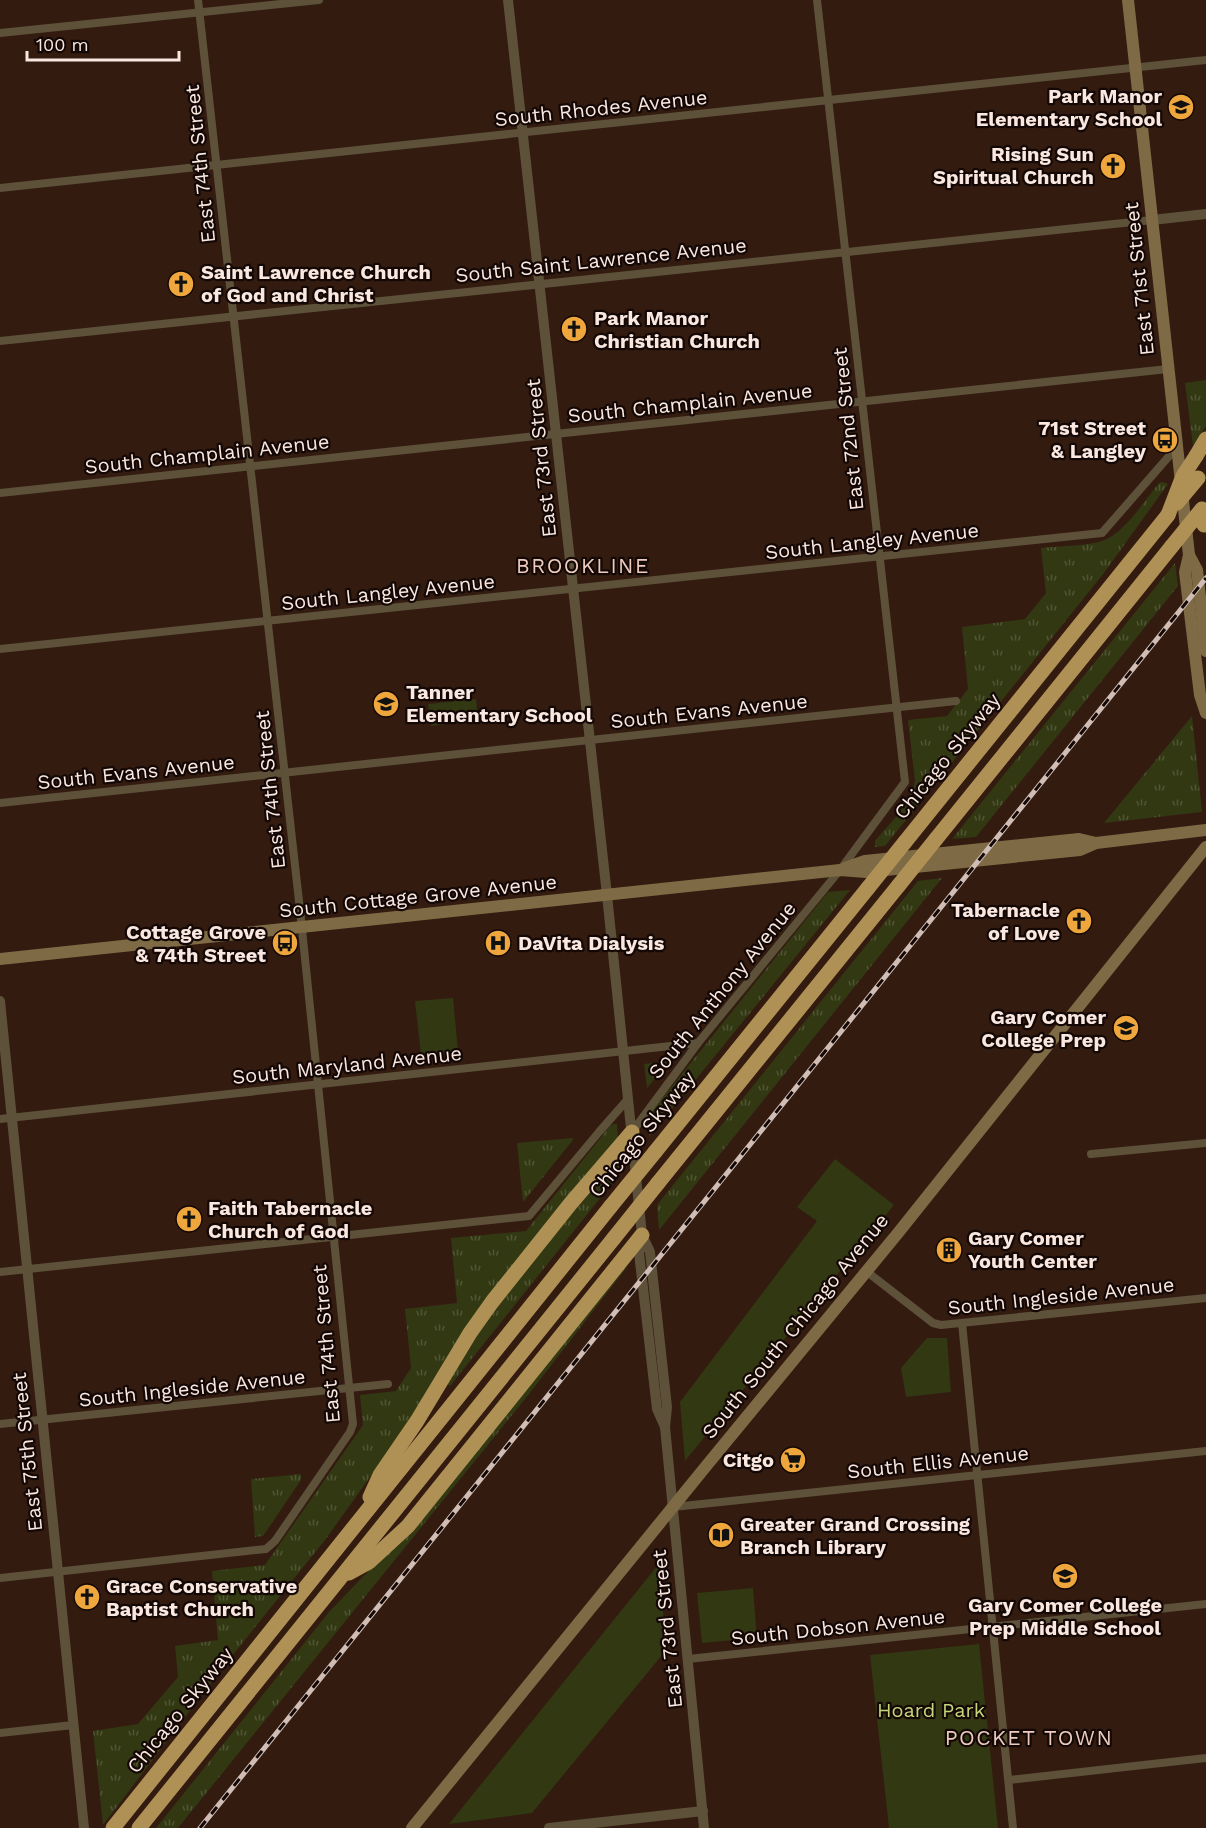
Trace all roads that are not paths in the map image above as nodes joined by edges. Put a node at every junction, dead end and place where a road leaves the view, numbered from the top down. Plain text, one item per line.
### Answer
1 (198, 0) edge
2 (319, 0) edge
3 (508, 0) edge
4 (817, 0) edge
5 (1128, 0) edge
6 (200, 12) junction
7 (0, 33) edge
8 (1206, 60) edge
9 (1135, 68) junction
10 (828, 100) junction
11 (522, 132) junction
12 (217, 165) junction
13 (0, 188) edge
14 (1206, 214) edge
15 (1152, 220) junction
16 (845, 252) junction
17 (539, 284) junction
18 (234, 316) junction
19 (0, 341) edge
20 (1168, 369) junction
21 (862, 401) junction
22 (556, 434) junction
23 (1206, 439) edge
24 (1177, 447) junction
25 (250, 466) junction
26 (1200, 467) edge
27 (0, 493) edge
28 (1168, 515) junction
29 (1204, 515) edge
30 (1189, 555) junction
31 (879, 557) junction
32 (573, 589) junction
33 (268, 621) junction
34 (0, 649) edge
35 (1206, 651) edge
36 (956, 701) dead end
37 (896, 707) junction
38 (1206, 713) edge
39 (590, 740) junction
40 (285, 772) junction
41 (0, 803) edge
42 (1206, 830) edge
43 (1206, 847) edge
44 (840, 870) junction
45 (607, 895) junction
46 (302, 928) junction
47 (0, 959) edge
48 (0, 1001) edge
49 (698, 1043) junction
50 (623, 1052) junction
51 (318, 1084) junction
52 (628, 1099) junction
53 (12, 1118) junction
54 (0, 1119) edge
55 (632, 1132) junction
56 (1206, 1143) edge
57 (1091, 1154) dead end
58 (642, 1235) junction
59 (334, 1236) junction
60 (27, 1269) junction
61 (867, 1271) junction
62 (0, 1272) edge
63 (1206, 1298) edge
64 (962, 1323) junction
65 (388, 1384) dead end
66 (349, 1388) junction
67 (42, 1420) junction
68 (0, 1424) edge
69 (1206, 1451) edge
70 (978, 1475) junction
71 (673, 1507) junction
72 (362, 1516) junction
73 (57, 1571) junction
74 (0, 1578) edge
75 (342, 1578) junction
76 (1206, 1604) edge
77 (993, 1628) junction
78 (688, 1659) junction
79 (73, 1725) junction
80 (0, 1733) edge
81 (1206, 1758) edge
82 (1009, 1780) junction
83 (703, 1811) junction
84 (84, 1828) edge
85 (113, 1828) edge
86 (139, 1828) edge
87 (412, 1828) edge
88 (549, 1828) edge
89 (704, 1828) edge
90 (1013, 1828) edge

1 - 6 street, East 74th Street
2 - 6 street
3 - 11 street, East 73rd Street
4 - 10 street, East 72nd Street
5 - 9 main road, East 71st Street
6 - 7 street
6 - 12 street, East 74th Street
8 - 9 street, South Rhodes Avenue
9 - 10 street, South Rhodes Avenue
9 - 15 main road, East 71st Street
10 - 11 street, South Rhodes Avenue
10 - 16 street, East 72nd Street
11 - 12 street, South Rhodes Avenue
11 - 17 street, East 73rd Street
12 - 13 street, South Rhodes Avenue
12 - 18 street, East 74th Street
14 - 15 street, South Saint Lawrence Avenue
15 - 16 street, South Saint Lawrence Avenue
15 - 20 main road, East 71st Street
16 - 17 street, South Saint Lawrence Avenue
16 - 21 street, East 72nd Street
17 - 18 street, South Saint Lawrence Avenue
17 - 22 street, East 73rd Street
18 - 19 street, South Saint Lawrence Avenue
18 - 25 street, East 74th Street
20 - 21 street, South Champlain Avenue
20 - 24 main road, East 71st Street
21 - 22 street, South Champlain Avenue
21 - 31 street, East 72nd Street
22 - 25 street, South Champlain Avenue
22 - 32 street, East 73rd Street
23 - 26 highway
24 - 30 main road, East 71st Street
24 - 31 street, South Langley Avenue
25 - 27 street, South Champlain Avenue
25 - 33 street, East 74th Street
26 - 28 highway, Chicago Skyway, bridge
26 - 28 highway, bridge
28 - 72 highway, Chicago Skyway, bridge
29 - 75 highway, bridge
30 - 35 main road, East 71st Street
30 - 38 main road, East 71st Street
31 - 32 street, South Langley Avenue
31 - 37 street, East 72nd Street
32 - 33 street, South Langley Avenue
32 - 39 street, East 73rd Street
33 - 34 street, South Langley Avenue
33 - 40 street, East 74th Street
36 - 37 street, South Evans Avenue
37 - 39 street, South Evans Avenue
37 - 44 street, East 72nd Street
39 - 40 street, South Evans Avenue
39 - 45 street, East 73rd Street
40 - 41 street, South Evans Avenue
40 - 46 street, East 74th Street
42 - 44 main road, South Cottage Grove Avenue
43 - 61 main road, South South Chicago Avenue
44 - 45 main road, South Cottage Grove Avenue
44 - 49 street, South Anthony Avenue
45 - 46 main road, South Cottage Grove Avenue
45 - 50 street, East 73rd Street
46 - 47 main road, South Cottage Grove Avenue
46 - 51 street, East 74th Street
48 - 53 street, East 75th Street
49 - 50 street, South Maryland Avenue
49 - 55 street, South Anthony Avenue
50 - 51 street, South Maryland Avenue
50 - 52 street, East 73rd Street
51 - 53 street, South Maryland Avenue
51 - 59 street, East 74th Street
52 - 55 street, East 73rd Street
52 - 59 street
53 - 54 street, South Maryland Avenue
53 - 60 street, East 75th Street
55 - 58 street, East 73rd Street
55 - 72 highway
56 - 57 street
58 - 71 street, East 73rd Street
58 - 75 highway
59 - 60 street
59 - 66 street, East 74th Street
60 - 62 street
60 - 67 street, East 75th Street
61 - 64 street, South Ingleside Avenue
61 - 71 main road, South South Chicago Avenue
63 - 64 street, South Ingleside Avenue
64 - 70 street
65 - 66 street, South Ingleside Avenue
66 - 67 street, South Ingleside Avenue
66 - 73 street, East 74th Street
67 - 68 street, South Ingleside Avenue
67 - 73 street, East 75th Street
69 - 70 street, South Ellis Avenue
70 - 71 street, South Ellis Avenue
70 - 77 street
71 - 78 street, East 73rd Street
71 - 87 main road, South South Chicago Avenue
72 - 85 highway, Chicago Skyway
73 - 74 street
73 - 79 street, East 75th Street
75 - 86 highway
76 - 77 street, South Dobson Avenue
77 - 78 street, South Dobson Avenue
77 - 82 street
78 - 83 street, East 73rd Street
79 - 80 street
79 - 84 street, East 75th Street
81 - 82 street
82 - 90 street
83 - 88 street
83 - 89 street, East 73rd Street

